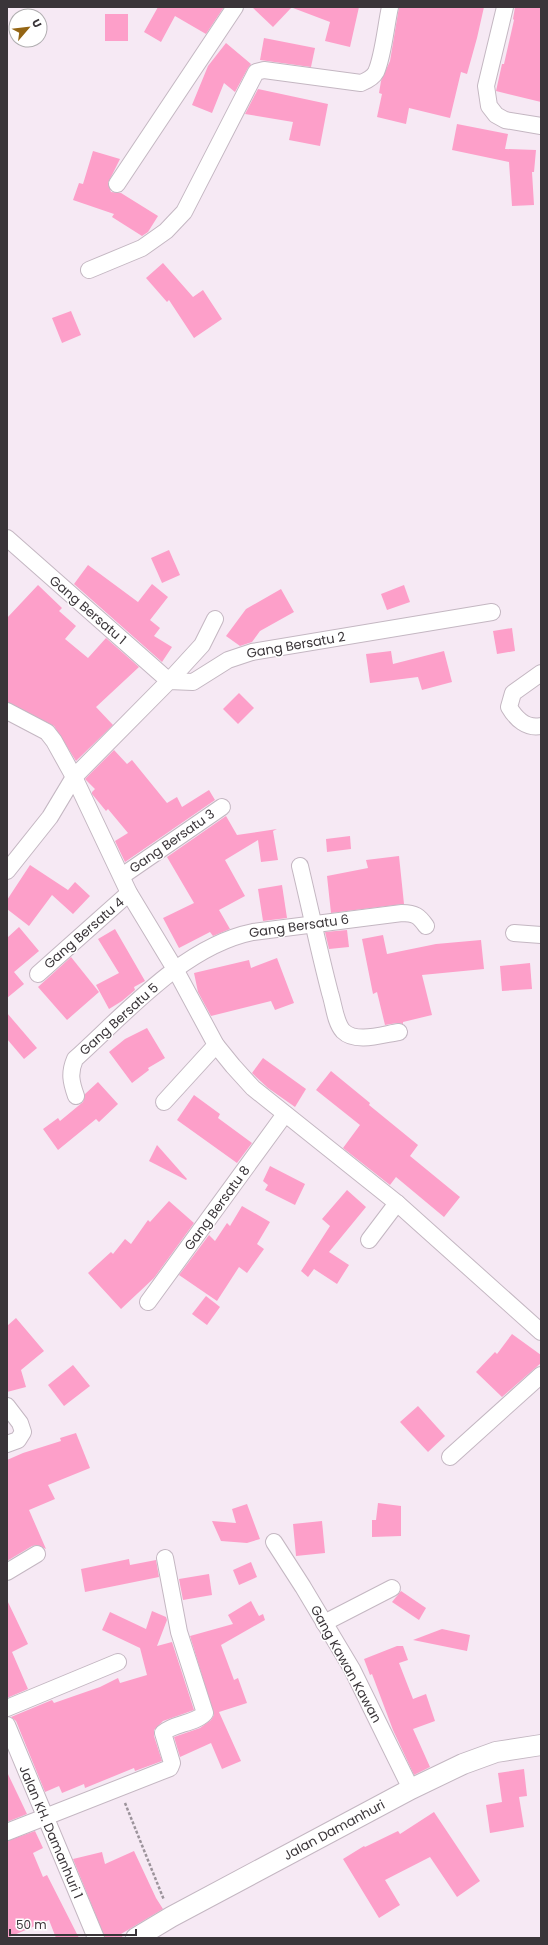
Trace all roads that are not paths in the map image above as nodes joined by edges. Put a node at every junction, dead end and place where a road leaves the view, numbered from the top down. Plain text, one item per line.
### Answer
1 (235, 7) edge
2 (390, 7) edge
3 (505, 7) edge
4 (541, 126) edge
5 (117, 184) dead end
6 (89, 270) dead end
7 (7, 538) edge
8 (492, 612) dead end
9 (215, 619) dead end
10 (541, 673) edge
11 (169, 681) junction
12 (7, 711) edge
13 (541, 726) edge
14 (74, 777) junction
15 (222, 807) dead end
16 (300, 866) dead end
17 (7, 871) edge
18 (122, 876) junction
19 (130, 893) junction
20 (313, 923) junction
21 (426, 926) dead end
22 (514, 933) dead end
23 (541, 935) edge
24 (175, 969) junction
25 (38, 974) dead end
26 (399, 1032) dead end
27 (216, 1045) junction
28 (76, 1096) dead end
29 (164, 1102) dead end
30 (285, 1114) junction
31 (397, 1203) junction
32 (369, 1240) dead end
33 (148, 1302) dead end
34 (541, 1332) edge
35 (541, 1375) edge
36 (7, 1406) edge
37 (7, 1444) edge
38 (450, 1457) dead end
39 (274, 1542) dead end
40 (38, 1554) dead end
41 (165, 1558) dead end
42 (7, 1572) edge
43 (392, 1588) dead end
44 (324, 1623) junction
45 (118, 1662) dead end
46 (7, 1708) edge
47 (7, 1725) edge
48 (541, 1745) edge
49 (411, 1789) junction
50 (44, 1817) junction
51 (7, 1832) edge
52 (96, 1938) edge
53 (136, 1938) edge

1 - 5 street
2 - 6 street
3 - 4 street
7 - 11 street, Gang Bersatu 1
8 - 11 street, Gang Bersatu 2
9 - 11 street
10 - 13 street
11 - 14 street
12 - 14 street
14 - 17 street
14 - 18 street
15 - 18 street, Gang Bersatu 3
16 - 20 street
18 - 19 street
19 - 24 street
19 - 25 street, Gang Bersatu 4
20 - 21 street, Gang Bersatu 6
20 - 24 street, Gang Bersatu 6
20 - 26 street
22 - 23 street
24 - 27 street
24 - 28 street, Gang Bersatu 5
27 - 29 street
27 - 30 street
30 - 31 street
30 - 33 street, Gang Bersatu 8
31 - 32 street
31 - 34 street
35 - 38 street
36 - 37 street
39 - 44 street, Gang Kawan Kawan
40 - 42 street
41 - 50 street
43 - 44 street
44 - 49 street, Gang Kawan Kawan
45 - 46 street
47 - 50 street, Jalan KH. Damanhuri 1
48 - 49 street, Jalan Damanhuri
49 - 53 street, Jalan Damanhuri
50 - 51 street
50 - 52 street, Jalan KH. Damanhuri 1

